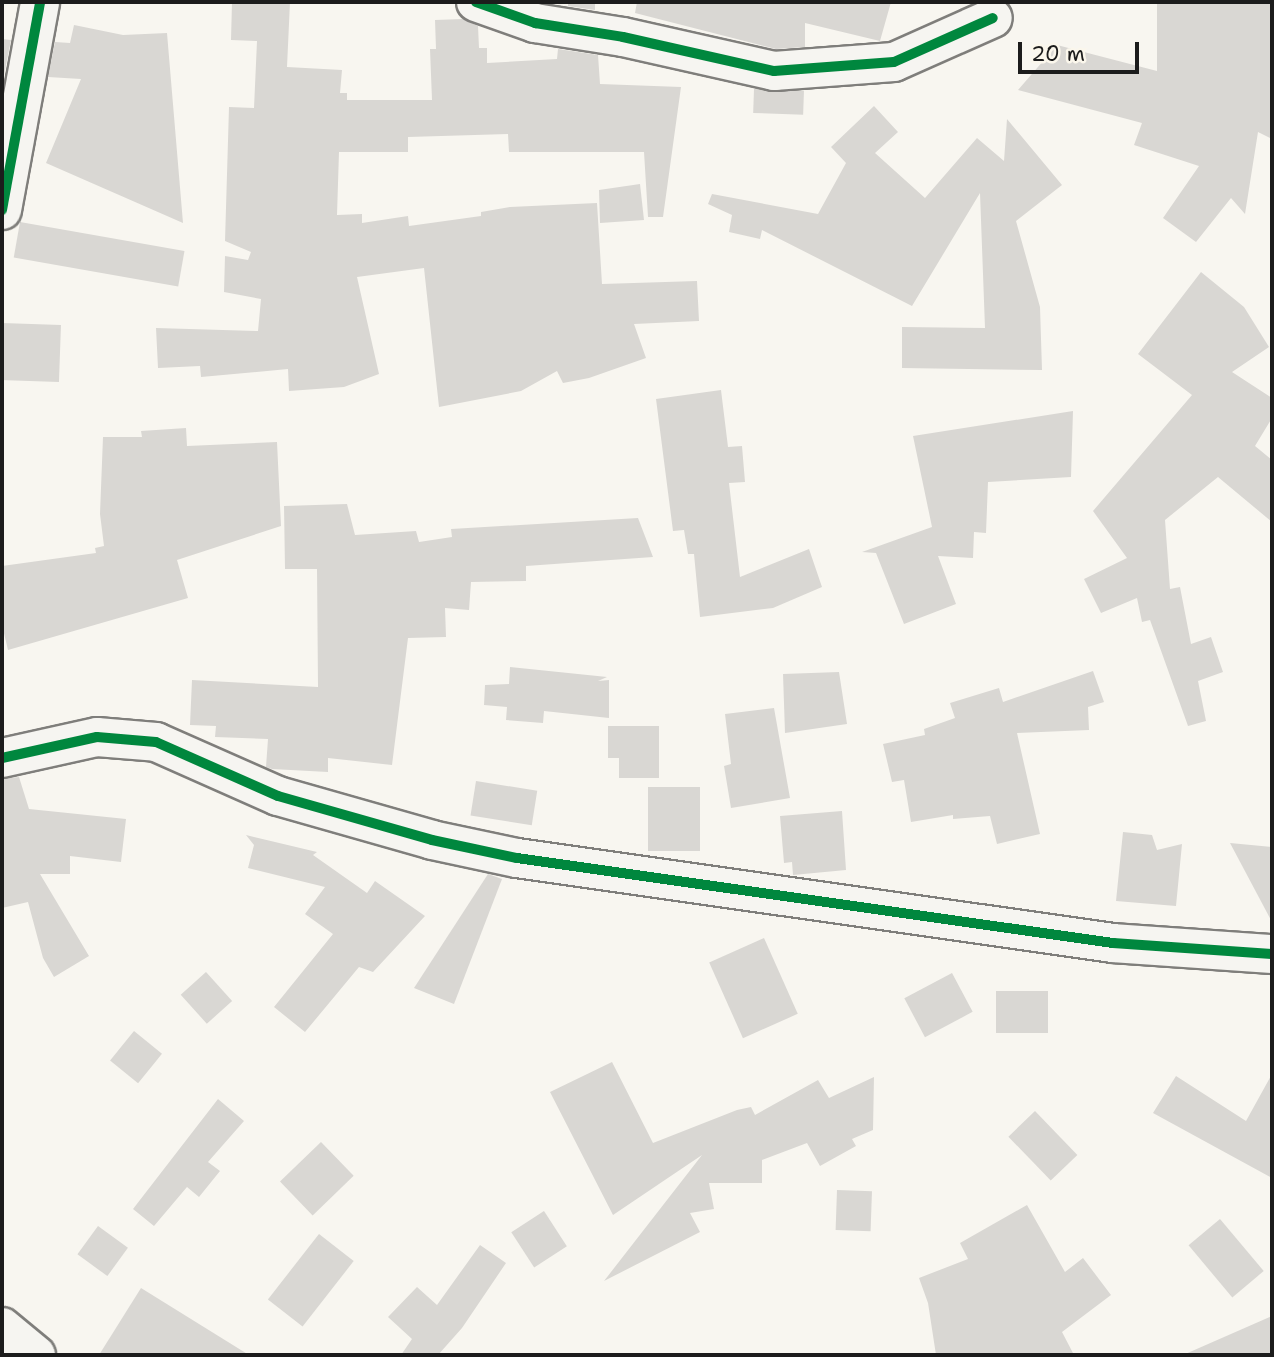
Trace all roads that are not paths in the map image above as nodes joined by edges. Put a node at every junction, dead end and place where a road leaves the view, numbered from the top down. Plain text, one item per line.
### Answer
1 (40, 2) edge
2 (475, 2) edge
3 (993, 18) dead end
4 (2, 210) edge
5 (2, 758) edge
6 (1272, 954) edge

1 - 4 street
2 - 3 street
5 - 6 street

